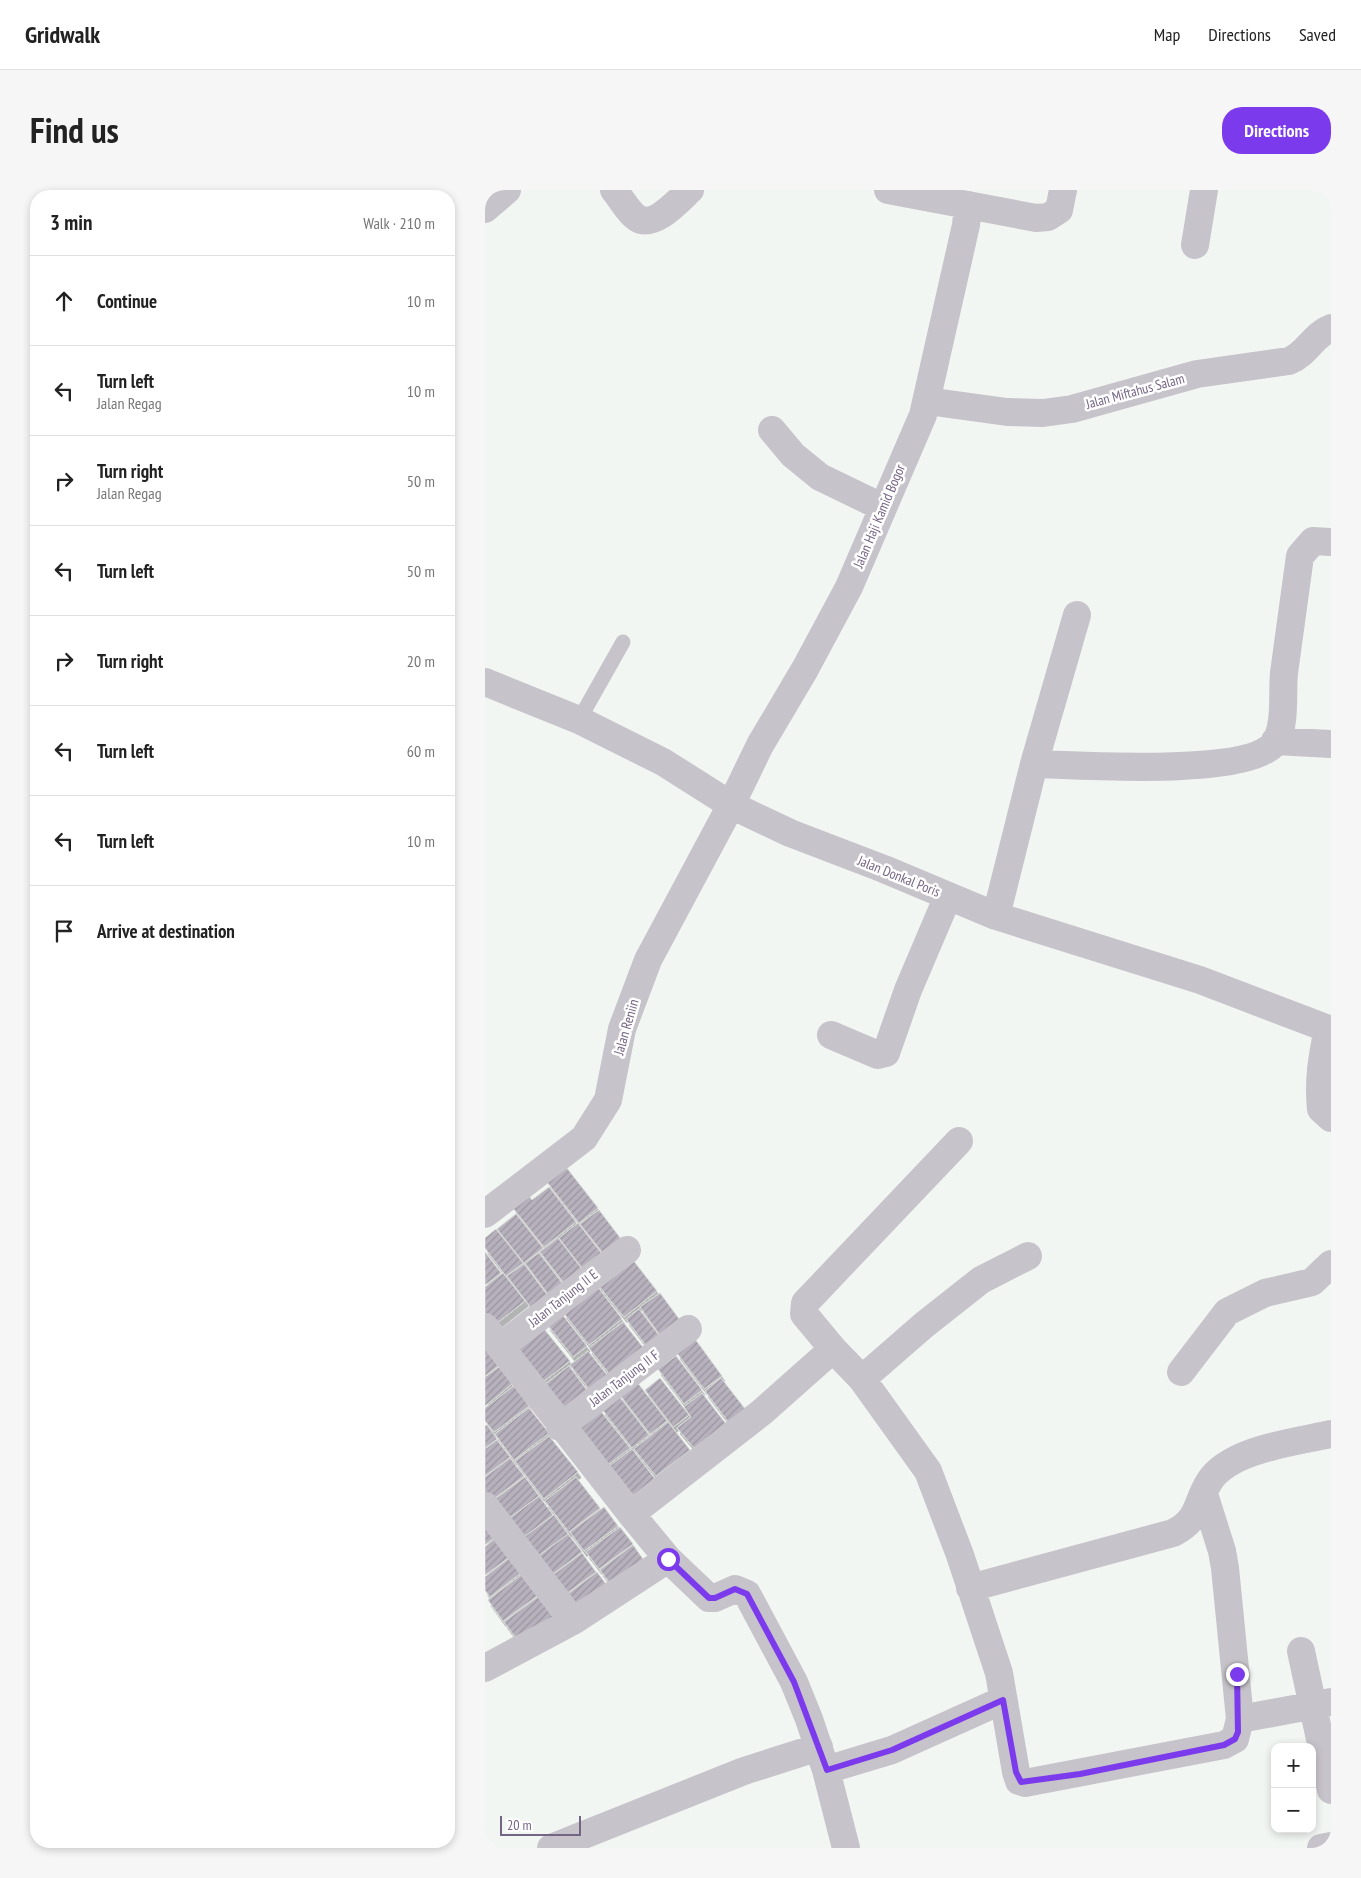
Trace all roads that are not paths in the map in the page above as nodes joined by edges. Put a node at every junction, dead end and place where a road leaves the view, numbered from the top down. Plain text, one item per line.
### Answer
1 (507, 190) edge
2 (614, 190) edge
3 (690, 190) edge
4 (889, 190) edge
5 (1063, 190) edge
6 (1204, 190) edge
7 (968, 205) junction
8 (485, 209) edge
9 (1195, 245) dead end
10 (1331, 328) edge
11 (927, 401) junction
12 (772, 430) dead end
13 (882, 507) junction
14 (1331, 542) edge
15 (1077, 616) dead end
16 (623, 642) dead end
17 (485, 682) edge
18 (579, 720) junction
19 (1275, 741) junction
20 (1331, 744) edge
21 (1034, 764) junction
22 (731, 806) junction
23 (948, 896) junction
24 (996, 916) junction
25 (1329, 1030) edge
26 (831, 1036) dead end
27 (1331, 1118) edge
28 (959, 1141) dead end
29 (485, 1214) edge
30 (627, 1250) dead end
31 (1028, 1256) dead end
32 (1331, 1264) edge
33 (688, 1329) dead end
34 (493, 1337) edge
35 (833, 1349) junction
36 (1181, 1372) dead end
37 (862, 1379) junction
38 (560, 1427) junction
39 (1331, 1434) edge
40 (1204, 1494) junction
41 (485, 1506) edge
42 (631, 1514) junction
43 (668, 1559) junction
44 (970, 1588) junction
45 (573, 1620) junction
46 (1301, 1651) dead end
47 (485, 1668) edge
48 (1003, 1700) junction
49 (1322, 1704) edge
50 (1240, 1719) junction
51 (823, 1758) junction
52 (1331, 1790) edge
53 (1331, 1846) edge
54 (551, 1848) edge
55 (846, 1848) edge
56 (1321, 1848) edge

1 - 8 street
2 - 3 street
4 - 7 street
5 - 7 street
6 - 9 street
7 - 11 street, Jalan Haji Kamid Bogor
10 - 11 street, Jalan Miftahus Salam
11 - 13 street, Jalan Haji Kamid Bogor
12 - 13 street
13 - 22 street, Jalan Haji Kamid Bogor
14 - 19 street
15 - 21 street
16 - 18 lane
17 - 18 street, Jalan Donkal Poris
18 - 22 street, Jalan Donkal Poris
19 - 20 street
19 - 21 street
21 - 24 street
22 - 23 street, Jalan Donkal Poris
22 - 29 street, Jalan Reniin
23 - 24 street, Jalan Donkal Poris
23 - 26 street
24 - 25 street, Jalan Donkal Poris
25 - 27 street
28 - 35 street
30 - 34 street, Jalan Tanjung II E
31 - 37 street
32 - 36 street
33 - 38 street, Jalan Tanjung II F
34 - 38 street
35 - 37 street
35 - 42 street
37 - 44 street
38 - 42 street
39 - 40 street
40 - 44 street
40 - 50 street
41 - 45 street
42 - 43 street
43 - 45 street
43 - 51 street
44 - 48 street
45 - 47 street
46 - 49 street
48 - 50 street
48 - 51 street
49 - 50 street
49 - 52 street
51 - 54 street
51 - 55 street
53 - 56 street

